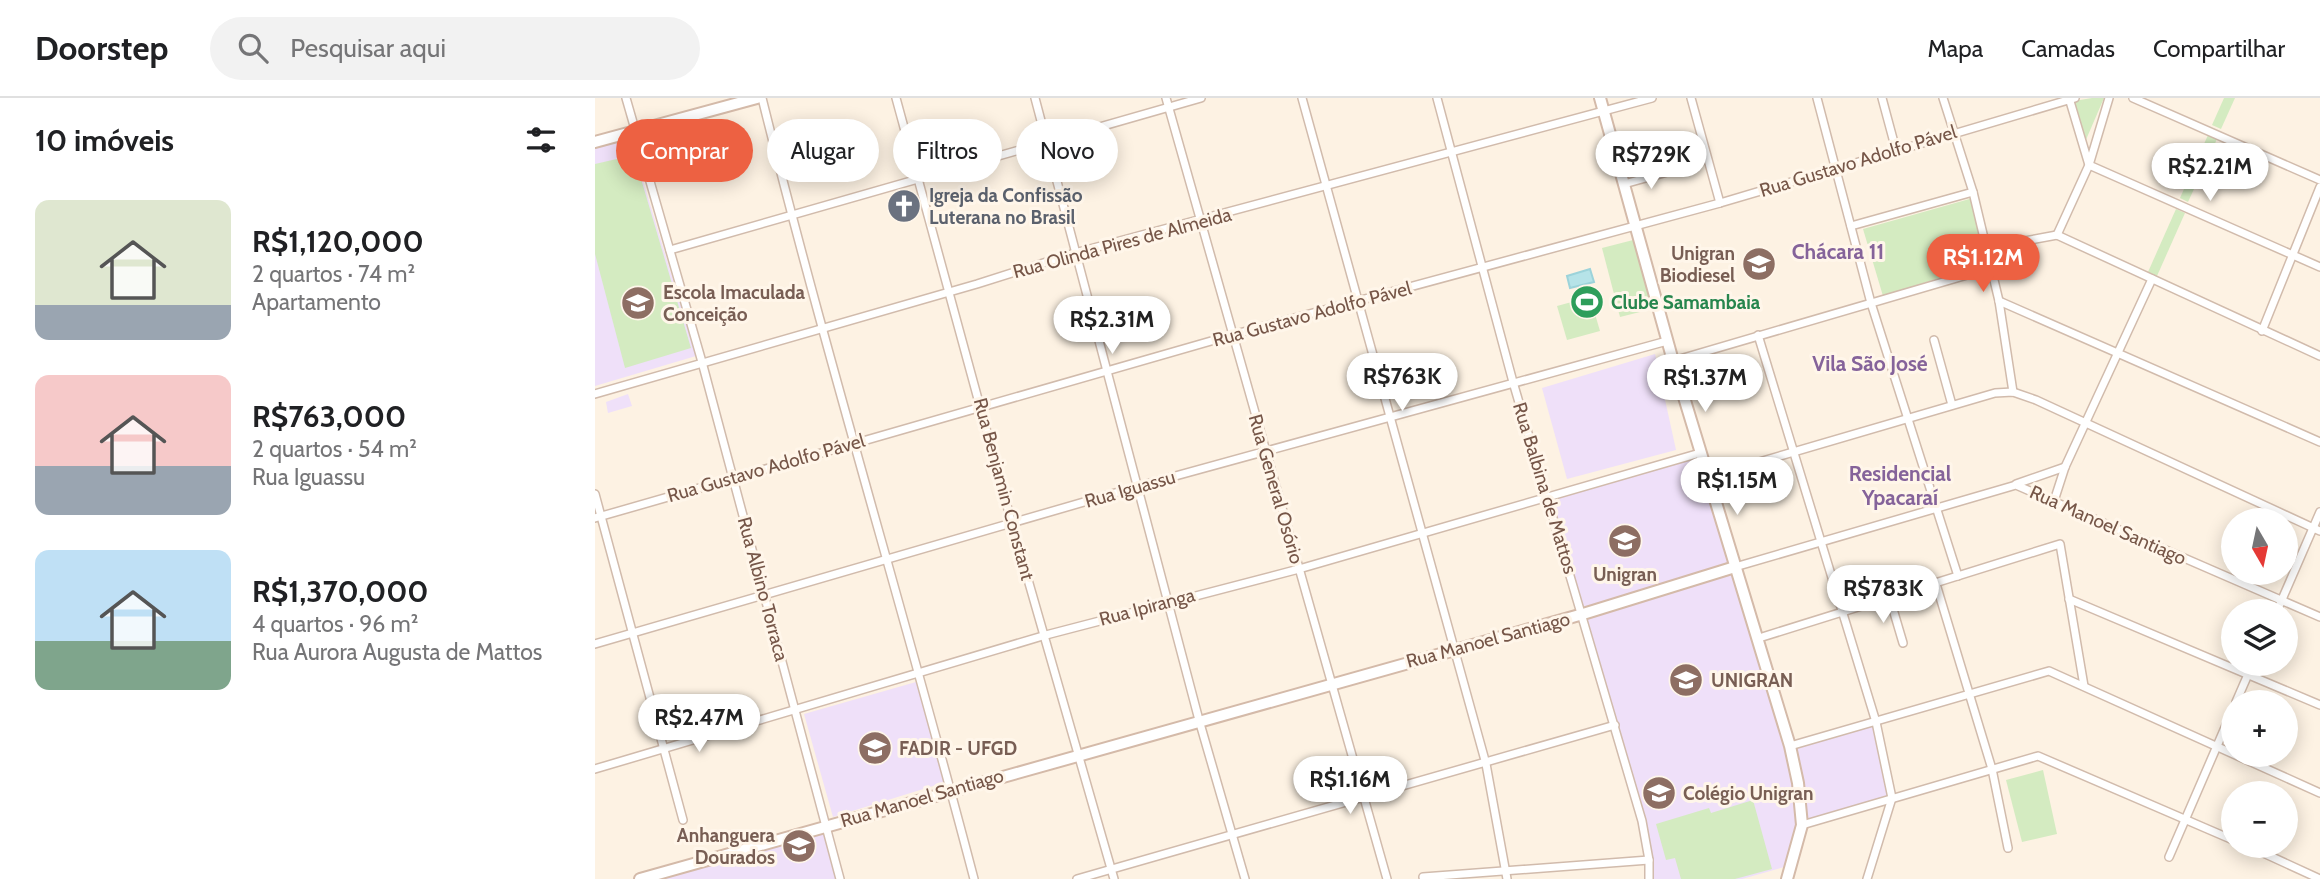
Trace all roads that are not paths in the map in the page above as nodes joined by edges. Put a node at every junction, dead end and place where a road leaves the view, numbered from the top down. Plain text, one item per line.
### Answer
1 (626, 98) edge
2 (759, 98) edge
3 (896, 98) edge
4 (1035, 98) edge
5 (1165, 98) edge
6 (1201, 98) edge
7 (1302, 98) edge
8 (1437, 98) edge
9 (1600, 98) edge
10 (1651, 98) edge
11 (1691, 98) edge
12 (1817, 98) edge
13 (1882, 98) edge
14 (1943, 98) edge
15 (2071, 98) edge
16 (2109, 98) edge
17 (2133, 98) edge
18 (1168, 107) junction
19 (1604, 112) junction
20 (632, 119) edge
21 (678, 119) edge
22 (902, 119) edge
23 (1041, 119) edge
24 (1118, 122) edge
25 (1952, 132) junction
26 (616, 136) edge
27 (595, 142) edge
28 (1896, 150) junction
29 (1453, 153) junction
30 (2089, 165) junction
31 (1836, 168) junction
32 (1671, 171) dead end
33 (2320, 180) edge
34 (650, 182) edge
35 (914, 182) edge
36 (918, 182) edge
37 (1057, 182) edge
38 (1624, 184) junction
39 (1326, 187) junction
40 (2320, 187) edge
41 (1973, 192) junction
42 (1720, 203) junction
43 (791, 216) junction
44 (1200, 221) junction
45 (1637, 225) junction
46 (1851, 226) junction
47 (2057, 235) junction
48 (1986, 248) junction
49 (670, 250) junction
50 (1075, 253) junction
51 (2291, 254) junction
52 (2320, 267) edge
53 (1484, 268) junction
54 (1991, 268) junction
55 (2152, 279) junction
56 (949, 292) junction
57 (1357, 301) junction
58 (1999, 301) junction
59 (1871, 303) junction
60 (822, 326) junction
61 (2262, 331) junction
62 (1232, 335) junction
63 (1758, 335) junction
64 (1667, 341) junction
65 (1934, 341) dead end
66 (2120, 353) junction
67 (2320, 356) edge
68 (1673, 361) junction
69 (702, 362) junction
70 (1106, 373) junction
71 (1513, 382) junction
72 (2013, 393) junction
73 (595, 394) edge
74 (1952, 405) junction
75 (982, 408) junction
76 (1389, 416) junction
77 (1907, 420) junction
78 (2087, 424) junction
79 (856, 441) junction
80 (2320, 442) edge
81 (1265, 451) junction
82 (1700, 453) junction
83 (1795, 453) junction
84 (2065, 467) junction
85 (1708, 477) junction
86 (733, 478) junction
87 (2016, 485) junction
88 (1139, 486) junction
89 (595, 494) edge
90 (1546, 498) junction
91 (2055, 501) junction
92 (1937, 508) junction
93 (2320, 512) edge
94 (598, 517) edge
95 (1012, 524) junction
96 (2316, 529) edge
97 (1422, 533) junction
98 (1821, 542) junction
99 (886, 558) junction
100 (1735, 567) junction
101 (1299, 569) junction
102 (1958, 576) junction
103 (1936, 584) junction
104 (765, 595) junction
105 (1890, 598) junction
106 (2069, 599) junction
107 (2276, 599) edge
108 (2282, 599) edge
109 (1167, 601) junction
110 (2298, 608) edge
111 (1843, 612) junction
112 (1583, 614) junction
113 (2320, 617) edge
114 (633, 634) junction
115 (1046, 635) junction
116 (1759, 638) junction
117 (1903, 643) dead end
118 (595, 644) edge
119 (1455, 648) junction
120 (2221, 664) edge
121 (920, 673) junction
122 (2250, 676) edge
123 (1331, 684) junction
124 (2084, 686) junction
125 (1970, 695) junction
126 (2320, 705) edge
127 (796, 712) junction
128 (1199, 720) junction
129 (1876, 722) junction
130 (1615, 725) junction
131 (2221, 737) edge
132 (1790, 746) junction
133 (2216, 748) junction
134 (665, 749) junction
135 (1077, 754) junction
136 (1486, 764) junction
137 (595, 769) edge
138 (1992, 769) junction
139 (951, 791) junction
140 (2320, 793) edge
141 (1364, 798) junction
142 (1892, 799) junction
143 (683, 820) dead end
144 (2185, 820) junction
145 (1802, 825) junction
146 (828, 826) junction
147 (1233, 834) junction
148 (2221, 835) edge
149 (2008, 848) dead end
150 (2169, 857) dead end
151 (2275, 858) edge
152 (1649, 860) junction
153 (1111, 869) junction
154 (1507, 870) junction
155 (1423, 877) dead end
156 (2320, 878) edge
157 (640, 879) edge
158 (840, 879) edge
159 (974, 879) edge
160 (1077, 879) edge
161 (1114, 879) edge
162 (1245, 879) edge
163 (1387, 879) edge
164 (1507, 879) edge
165 (1649, 879) edge
166 (1787, 879) edge
167 (1867, 879) edge

1 - 20 street, Rua Albino Torraca
2 - 21 street
2 - 43 street
3 - 22 street, Rua Benjamin Constant
4 - 23 street
5 - 18 street, Rua General Osório
6 - 18 street
7 - 39 street
8 - 29 street, Rua Balbina de Mattos
9 - 19 street
10 - 19 street, Rua Olinda Pires de Almeida
11 - 42 street
12 - 31 street
13 - 28 street
14 - 25 street
15 - 25 street, Rua Gustavo Adolfo Pável
15 - 30 street
16 - 30 street
17 - 33 street
18 - 24 street
18 - 44 street, Rua General Osório
19 - 29 street, Rua Olinda Pires de Almeida
19 - 38 street
25 - 28 street, Rua Gustavo Adolfo Pável
25 - 41 street
26 - 27 street
28 - 31 street, Rua Gustavo Adolfo Pável
29 - 39 street, Rua Olinda Pires de Almeida
29 - 53 street, Rua Balbina de Mattos
30 - 47 street
30 - 51 street
31 - 42 street, Rua Gustavo Adolfo Pável
31 - 46 street
32 - 38 street
34 - 49 street, Rua Albino Torraca
35 - 43 street
36 - 56 street, Rua Benjamin Constant
37 - 50 street
38 - 45 street
39 - 44 street, Rua Olinda Pires de Almeida
39 - 57 street
40 - 51 street
41 - 46 street
41 - 48 street
42 - 45 street, Rua Gustavo Adolfo Pável
43 - 49 street
43 - 60 street
44 - 50 street, Rua Olinda Pires de Almeida
44 - 62 street, Rua General Osório
45 - 53 street, Rua Gustavo Adolfo Pável
45 - 64 street
46 - 59 street
47 - 48 street
47 - 55 street
48 - 54 street
49 - 69 street, Rua Albino Torraca
50 - 56 street, Rua Olinda Pires de Almeida
50 - 70 street
51 - 52 street
51 - 61 street
53 - 57 street, Rua Gustavo Adolfo Pável
53 - 71 street, Rua Balbina de Mattos
54 - 58 street
54 - 59 street
55 - 61 street
55 - 66 street
56 - 60 street, Rua Olinda Pires de Almeida
56 - 75 street, Rua Benjamin Constant
57 - 62 street, Rua Gustavo Adolfo Pável
57 - 76 street
58 - 66 street
58 - 72 street
59 - 63 street
59 - 77 street
60 - 69 street, Rua Olinda Pires de Almeida
60 - 79 street
61 - 67 street
62 - 70 street, Rua Gustavo Adolfo Pável
62 - 81 street, Rua General Osório
63 - 68 street
63 - 83 street
64 - 68 street
64 - 71 street, Rua Iguassu
65 - 74 street
66 - 78 street
66 - 80 street
68 - 82 street
69 - 73 street, Rua Olinda Pires de Almeida
69 - 86 street, Rua Albino Torraca
70 - 75 street, Rua Gustavo Adolfo Pável
70 - 88 street
71 - 76 street, Rua Iguassu
71 - 90 street, Rua Balbina de Mattos
72 - 74 street
72 - 78 street
74 - 77 street
75 - 79 street, Rua Gustavo Adolfo Pável
75 - 95 street, Rua Benjamin Constant
76 - 81 street, Rua Iguassu
76 - 97 street
77 - 83 street
77 - 92 street
78 - 84 street
78 - 96 street
79 - 86 street, Rua Gustavo Adolfo Pável
79 - 99 street
81 - 88 street, Rua Iguassu
81 - 101 street, Rua General Osório
82 - 85 street
82 - 90 street, Rua Ipiranga
83 - 85 street
83 - 98 street
84 - 87 street
84 - 91 street
85 - 100 street
86 - 94 street, Rua Gustavo Adolfo Pável
86 - 104 street, Rua Albino Torraca
87 - 91 street, Rua Manoel Santiago
87 - 92 street, Rua Manoel Santiago
88 - 95 street, Rua Iguassu
88 - 109 street
89 - 94 street
90 - 97 street, Rua Ipiranga
90 - 112 street, Rua Balbina de Mattos
91 - 107 street, Rua Manoel Santiago
92 - 98 street, Rua Manoel Santiago
92 - 102 street
93 - 96 street
94 - 114 street
95 - 99 street, Rua Iguassu
95 - 115 street, Rua Benjamin Constant
96 - 108 street
97 - 101 street, Rua Ipiranga
97 - 119 street
98 - 100 street, Rua Manoel Santiago
98 - 111 street
99 - 104 street, Rua Iguassu
99 - 121 street
100 - 112 street, Rua Manoel Santiago
100 - 116 street
101 - 109 street, Rua Ipiranga
101 - 123 street, Rua General Osório
102 - 103 street
102 - 106 street
103 - 105 street
103 - 125 street
104 - 114 street, Rua Iguassu
104 - 127 street, Rua Albino Torraca
105 - 111 street
105 - 117 street
106 - 120 street
106 - 124 street
109 - 115 street, Rua Ipiranga
109 - 128 street
110 - 113 street, Rua Manoel Santiago
111 - 116 street
111 - 129 street
112 - 119 street, Rua Manoel Santiago
112 - 130 street, Rua Balbina de Mattos
114 - 118 street, Rua Iguassu
114 - 134 street
115 - 121 street, Rua Ipiranga
115 - 135 street, Rua Benjamin Constant
116 - 132 street
119 - 123 street, Rua Manoel Santiago
119 - 136 street
121 - 127 street, Rua Ipiranga
121 - 139 street
122 - 126 street
123 - 128 street, Rua Manoel Santiago
123 - 141 street, Rua General Osório
124 - 125 street
124 - 133 street
125 - 129 street
125 - 138 street
127 - 134 street, Rua Ipiranga
127 - 146 street, Rua Albino Torraca
128 - 135 street, Rua Manoel Santiago
128 - 147 street
129 - 132 street
129 - 142 street
130 - 136 street
130 - 152 street, Rua Balbina de Mattos
131 - 133 street
132 - 145 street
133 - 140 street
133 - 144 street
134 - 137 street, Rua Ipiranga
134 - 143 street
135 - 139 street, Rua Manoel Santiago
135 - 153 street, Rua Benjamin Constant
136 - 141 street
136 - 154 street
138 - 142 street
138 - 144 street
138 - 149 street
139 - 146 street, Rua Manoel Santiago
139 - 159 street
141 - 147 street
141 - 163 street, Rua General Osório
142 - 145 street
142 - 167 street
144 - 148 street
144 - 150 street
145 - 166 street
146 - 157 street, Rua Manoel Santiago
146 - 158 street, Rua Albino Torraca
147 - 153 street
147 - 162 street
151 - 156 street
152 - 154 street
152 - 165 street, Rua Balbina de Mattos
153 - 160 street
153 - 161 street, Rua Benjamin Constant
154 - 155 street
154 - 164 street

